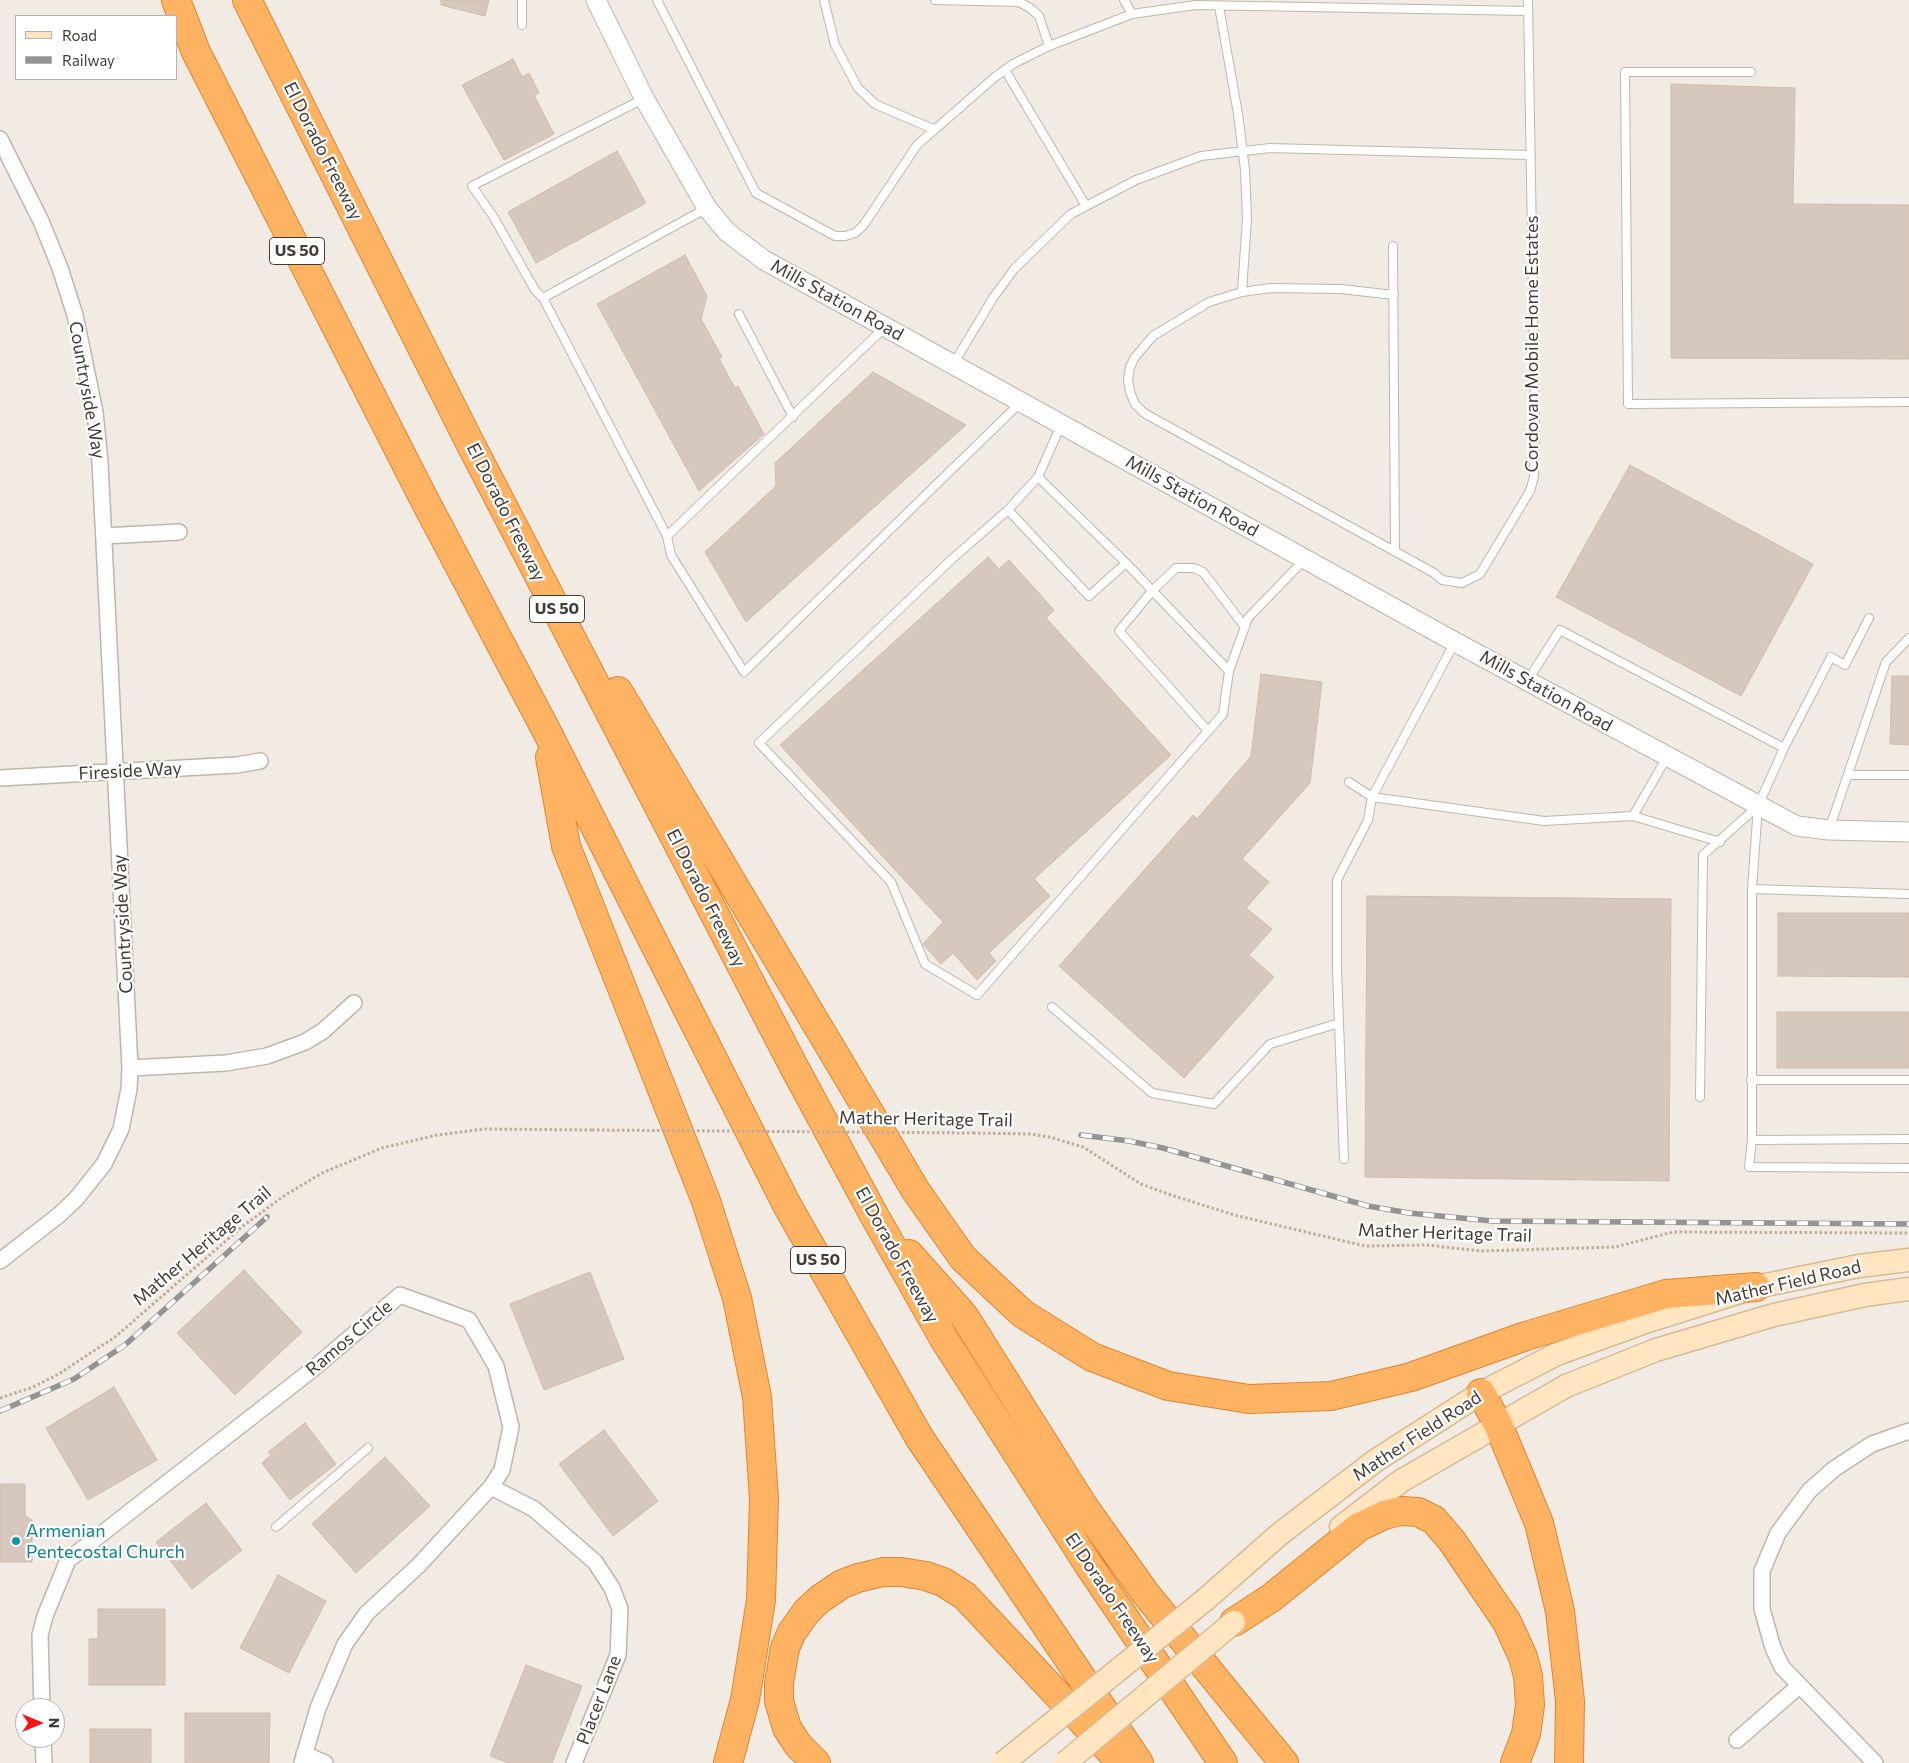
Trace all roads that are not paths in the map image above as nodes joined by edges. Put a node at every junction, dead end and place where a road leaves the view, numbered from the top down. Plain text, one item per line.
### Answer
1 (176, 0) edge
2 (247, 0) edge
3 (522, 0) edge
4 (596, 0) edge
5 (657, 0) edge
6 (824, 0) edge
7 (935, 0) edge
8 (1124, 0) edge
9 (1528, 0) edge
10 (1219, 6) junction
11 (1528, 11) junction
12 (1132, 14) junction
13 (522, 25) dead end
14 (1049, 46) junction
15 (1005, 70) junction
16 (1751, 72) dead end
17 (644, 98) junction
18 (932, 129) junction
19 (0, 139) edge
20 (1243, 150) junction
21 (1530, 155) junction
22 (1086, 206) junction
23 (707, 208) junction
24 (1393, 246) dead end
25 (1242, 292) junction
26 (1394, 295) junction
27 (543, 298) junction
28 (739, 314) dead end
29 (885, 327) junction
30 (954, 363) junction
31 (1022, 402) junction
32 (1909, 402) edge
33 (793, 417) junction
34 (1061, 424) junction
35 (470, 441) junction
36 (1038, 477) junction
37 (1008, 510) junction
38 (179, 532) dead end
39 (104, 536) junction
40 (666, 536) junction
41 (1395, 552) junction
42 (1306, 558) junction
43 (1126, 563) junction
44 (1152, 591) junction
45 (1869, 618) dead end
46 (1245, 627) junction
47 (1909, 638) edge
48 (1455, 642) junction
49 (1229, 671) junction
50 (1528, 680) junction
51 (545, 728) junction
52 (1208, 731) junction
53 (1784, 748) junction
54 (1667, 757) junction
55 (260, 762) dead end
56 (116, 772) junction
57 (1849, 775) junction
58 (1909, 775) edge
59 (0, 778) edge
60 (1349, 782) dead end
61 (1372, 797) junction
62 (1758, 806) junction
63 (1633, 816) junction
64 (1829, 830) junction
65 (1909, 832) edge
66 (1720, 842) junction
67 (1752, 889) junction
68 (1909, 894) edge
69 (354, 1003) dead end
70 (1052, 1007) dead end
71 (1339, 1023) junction
72 (130, 1068) junction
73 (1751, 1080) junction
74 (1909, 1080) edge
75 (1700, 1097) dead end
76 (1909, 1139) edge
77 (1752, 1140) junction
78 (1344, 1159) dead end
79 (1909, 1168) edge
80 (874, 1215) junction
81 (1909, 1260) edge
82 (0, 1261) edge
83 (1756, 1287) junction
84 (1909, 1289) edge
85 (1481, 1393) junction
86 (1498, 1424) junction
87 (1909, 1431) edge
88 (368, 1448) dead end
89 (491, 1488) junction
90 (276, 1527) dead end
91 (1234, 1622) junction
92 (1799, 1686) junction
93 (42, 1698) edge
94 (1736, 1740) dead end
95 (43, 1748) edge
96 (303, 1758) edge
97 (44, 1763) edge
98 (325, 1763) edge
99 (574, 1763) edge
100 (728, 1763) edge
101 (816, 1763) edge
102 (1003, 1763) edge
103 (1065, 1763) edge
104 (1122, 1763) edge
105 (1139, 1763) edge
106 (1223, 1763) edge
107 (1284, 1763) edge
108 (1515, 1763) edge
109 (1569, 1763) edge
110 (1875, 1763) edge

1 - 51 highway, US 50
2 - 35 highway, El Dorado Freeway / US 50
3 - 13 lane
4 - 17 street, Mills Station Road
5 - 18 lane
6 - 18 lane
7 - 14 lane
8 - 12 lane
9 - 11 lane, Cordovan Mobile Home Estates
10 - 11 lane
10 - 12 lane
10 - 20 lane
11 - 21 lane, Cordovan Mobile Home Estates
12 - 14 lane
14 - 15 lane
15 - 18 lane
15 - 22 lane
16 - 32 lane
17 - 23 street, Mills Station Road
17 - 27 lane
19 - 39 street, Countryside Way
20 - 21 lane
20 - 22 lane
20 - 25 lane
21 - 41 lane, Cordovan Mobile Home Estates
22 - 30 lane
23 - 27 lane
23 - 29 street, Mills Station Road
24 - 26 lane
25 - 26 lane, Cordovan Mobile Home Estates
25 - 41 lane, Cordovan Mobile Home Estates
26 - 41 lane
27 - 40 lane
28 - 33 lane
29 - 30 street, Mills Station Road
29 - 33 lane
30 - 31 street, Mills Station Road
31 - 34 street, Mills Station Road
31 - 40 lane
33 - 40 lane
34 - 36 lane
34 - 42 street, Mills Station Road
35 - 80 highway, El Dorado Freeway / US 50
35 - 83 highway
36 - 37 lane
36 - 43 lane
37 - 43 lane
37 - 52 lane
38 - 39 street
39 - 56 street, Countryside Way
42 - 46 lane
42 - 48 street, Mills Station Road
43 - 44 lane
44 - 46 lane
44 - 49 lane
44 - 52 lane
45 - 53 lane
46 - 49 lane
47 - 57 lane
48 - 50 street, Mills Station Road
48 - 61 lane
49 - 52 lane
50 - 53 lane
50 - 54 street, Mills Station Road
51 - 100 highway
51 - 105 highway, US 50
53 - 62 lane
54 - 62 street, Mills Station Road
54 - 63 lane
55 - 56 street, Fireside Way
56 - 59 street, Fireside Way
56 - 72 street, Countryside Way
57 - 58 lane
57 - 64 lane
60 - 61 lane
61 - 63 lane
61 - 71 lane
62 - 64 street, Mills Station Road
62 - 66 lane
62 - 67 lane
63 - 66 lane
64 - 65 street, Mills Station Road
66 - 75 lane
67 - 68 lane
67 - 73 lane
69 - 72 street
70 - 71 lane
71 - 78 lane
72 - 82 street, Countryside Way
73 - 74 lane
73 - 77 lane
76 - 77 lane
77 - 79 lane
80 - 106 highway, El Dorado Freeway / US 50
80 - 107 highway
81 - 83 main road, Mather Field Road
83 - 85 main road, Mather Field Road
84 - 86 main road, Mather Field Road
85 - 86 highway
85 - 102 main road, Mather Field Road, bridge
86 - 91 main road, Mather Field Road
86 - 109 highway
87 - 92 street
88 - 90 lane
89 - 93 street, Ramos Circle
89 - 96 street, Ramos Circle
89 - 99 street, Placer Lane
91 - 103 main road, Mather Field Road, bridge
91 - 108 highway
92 - 94 street
92 - 110 street
95 - 97 street
96 - 98 street
101 - 104 highway

